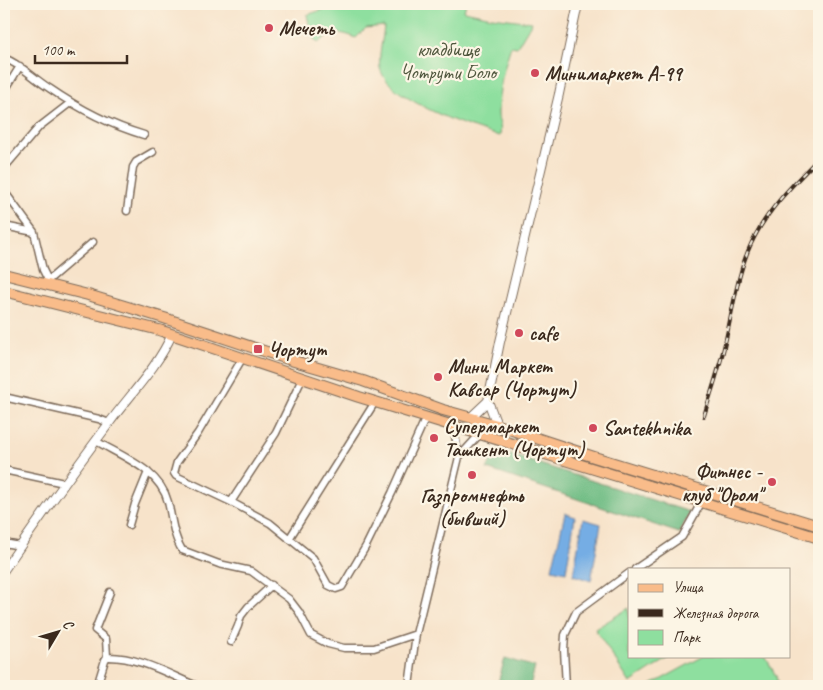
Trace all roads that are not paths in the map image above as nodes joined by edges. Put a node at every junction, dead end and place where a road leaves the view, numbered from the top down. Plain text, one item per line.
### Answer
1 (578, 4) edge
2 (4, 58) edge
3 (20, 66) junction
4 (4, 92) edge
5 (70, 103) junction
6 (144, 135) dead end
7 (153, 152) dead end
8 (4, 168) edge
9 (4, 191) edge
10 (127, 211) dead end
11 (4, 226) edge
12 (34, 232) junction
13 (93, 242) dead end
14 (4, 274) edge
15 (46, 282) junction
16 (4, 291) edge
17 (114, 303) junction
18 (110, 317) junction
19 (172, 334) junction
20 (242, 359) junction
21 (302, 379) junction
22 (363, 381) junction
23 (4, 397) edge
24 (359, 397) junction
25 (488, 401) junction
26 (375, 402) junction
27 (426, 417) junction
28 (471, 417) junction
29 (109, 424) junction
30 (497, 424) junction
31 (453, 425) junction
32 (480, 433) junction
33 (96, 441) junction
34 (459, 456) junction
35 (592, 462) junction
36 (4, 470) edge
37 (148, 472) junction
38 (64, 483) junction
39 (231, 502) junction
40 (701, 503) junction
41 (129, 525) dead end
42 (819, 526) edge
43 (819, 538) edge
44 (289, 539) junction
45 (4, 543) edge
46 (20, 546) junction
47 (636, 568) edge
48 (4, 570) edge
49 (628, 574) edge
50 (272, 584) junction
51 (110, 592) dead end
52 (416, 634) junction
53 (230, 642) dead end
54 (107, 657) junction
55 (96, 686) edge
56 (197, 686) edge
57 (409, 686) edge
58 (566, 686) edge

1 - 25 street
2 - 3 street
3 - 4 street
3 - 5 street
5 - 6 street
5 - 8 street
7 - 10 street
9 - 12 street
11 - 12 street
12 - 15 street
13 - 15 street
14 - 15 main road
15 - 17 main road
16 - 18 main road
17 - 18 main road
17 - 22 main road
18 - 19 main road
19 - 20 main road
19 - 29 street
20 - 21 main road
20 - 39 street
21 - 24 main road
21 - 39 street
22 - 24 main road
22 - 28 main road
23 - 29 street
24 - 26 main road
25 - 28 street
25 - 30 street
26 - 27 main road
26 - 44 street
27 - 31 main road
27 - 44 street
28 - 30 main road
29 - 33 street
30 - 35 main road
31 - 32 main road
31 - 34 street
32 - 34 street
32 - 35 main road
33 - 37 street
33 - 38 street
34 - 52 street
35 - 40 main road
35 - 42 main road
36 - 38 street
37 - 41 street
37 - 50 street
38 - 46 street
39 - 44 street
40 - 43 main road
40 - 47 street
45 - 46 street
46 - 48 street
49 - 58 street
50 - 52 street
50 - 53 street
51 - 54 street
52 - 57 street
54 - 55 street
54 - 56 street

